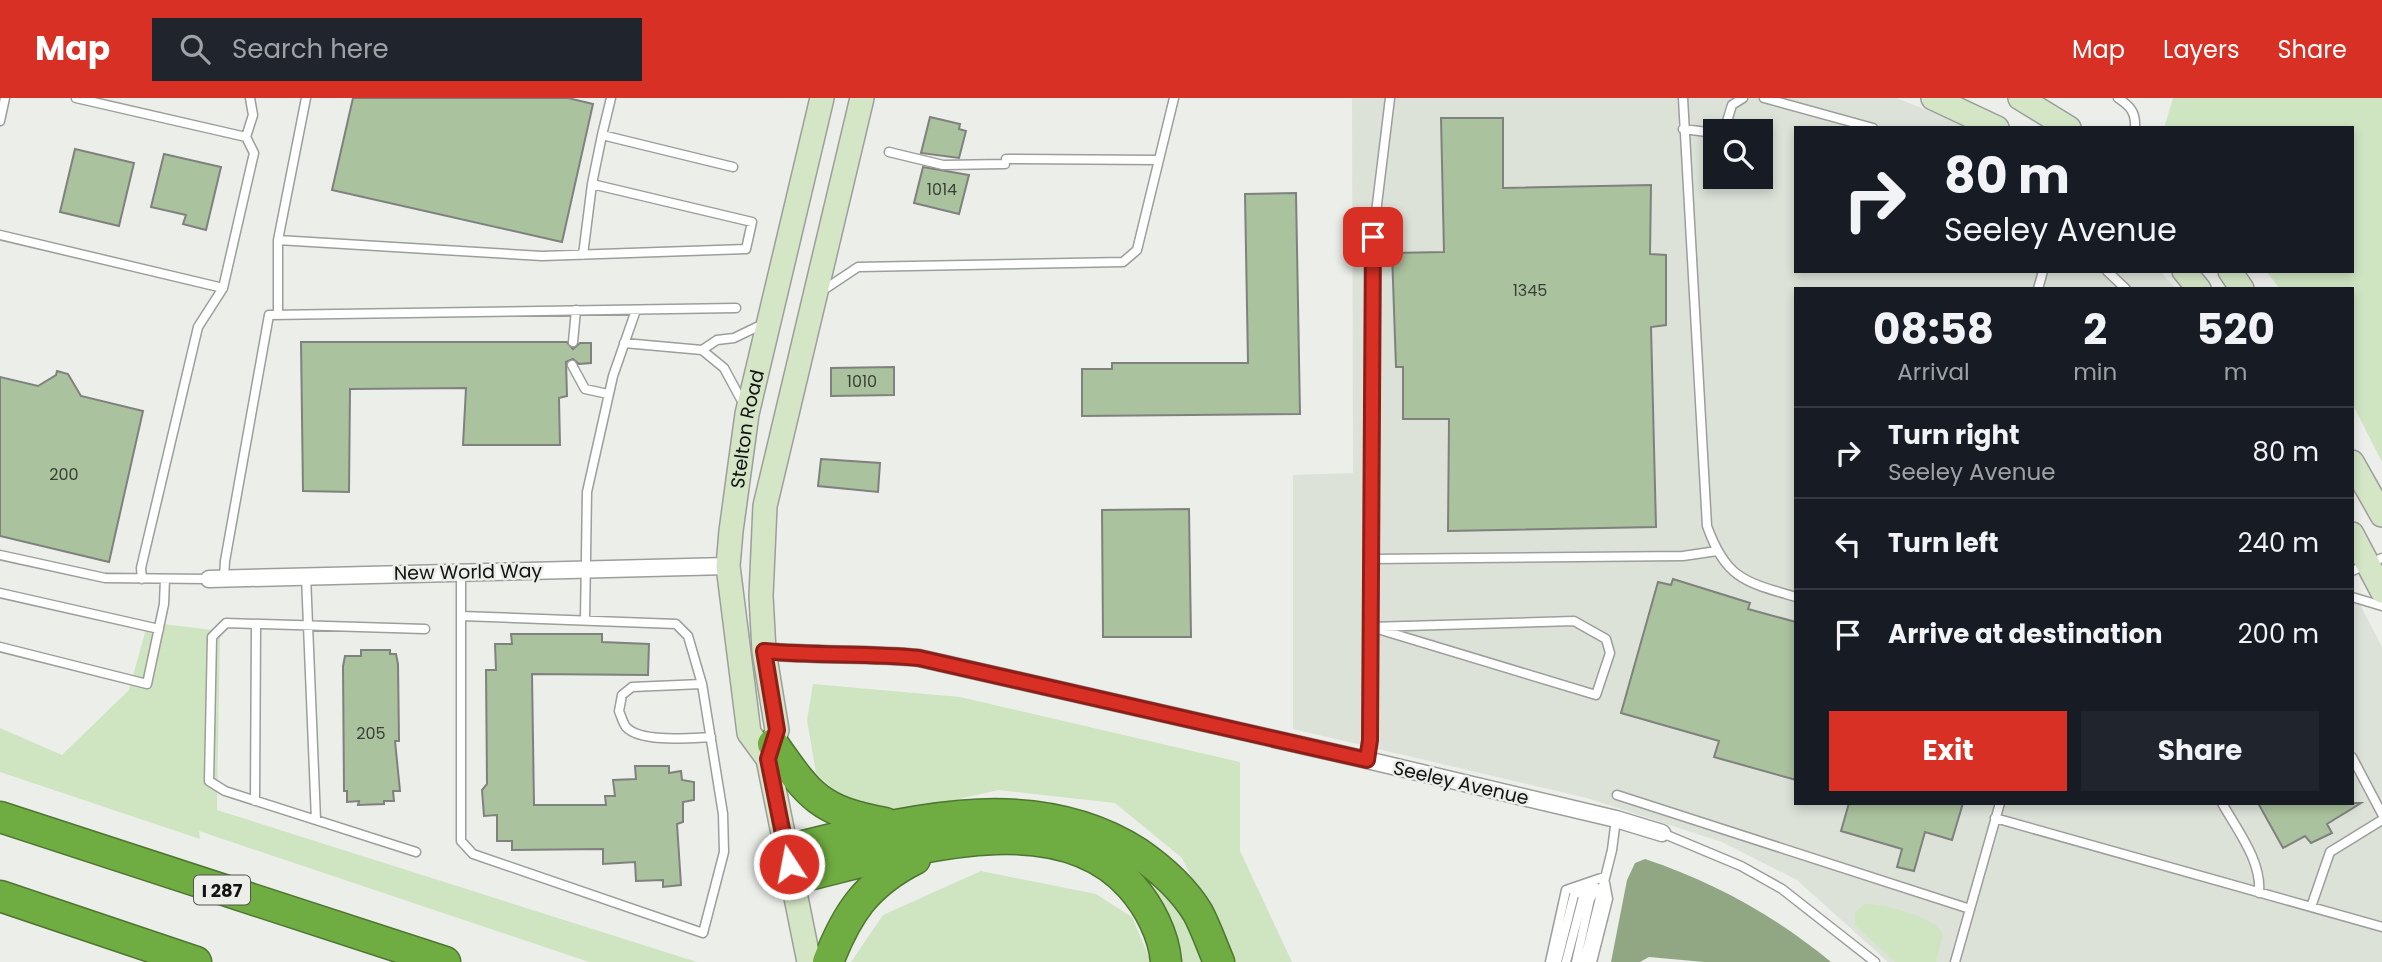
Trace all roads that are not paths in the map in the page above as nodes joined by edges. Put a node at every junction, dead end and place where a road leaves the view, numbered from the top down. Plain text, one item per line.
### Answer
1 (5, 98) edge
2 (76, 98) edge
3 (250, 98) edge
4 (306, 98) edge
5 (611, 98) edge
6 (822, 98) edge
7 (862, 98) edge
8 (1174, 98) edge
9 (1390, 98) edge
10 (1683, 98) edge
11 (1743, 98) edge
12 (1765, 98) edge
13 (1933, 98) edge
14 (2020, 98) edge
15 (2118, 98) edge
16 (1728, 119) edge
17 (0, 121) edge
18 (1866, 126) edge
19 (1993, 126) edge
20 (2066, 126) edge
21 (2135, 126) edge
22 (1683, 129) junction
23 (1703, 132) edge
24 (603, 135) junction
25 (246, 138) junction
26 (888, 152) dead end
27 (1159, 160) junction
28 (733, 167) dead end
29 (592, 184) junction
30 (0, 235) edge
31 (278, 240) junction
32 (583, 255) junction
33 (2109, 273) edge
34 (2186, 273) edge
35 (2124, 287) edge
36 (2197, 287) edge
37 (223, 288) junction
38 (815, 297) junction
39 (736, 308) dead end
40 (576, 310) junction
41 (636, 310) junction
42 (278, 313) junction
43 (768, 322) junction
44 (573, 342) dead end
45 (624, 343) junction
46 (702, 350) junction
47 (572, 365) dead end
48 (608, 394) junction
49 (747, 414) junction
50 (2354, 466) edge
51 (2382, 515) edge
52 (2354, 538) edge
53 (1717, 551) junction
54 (0, 555) edge
55 (1371, 559) junction
56 (2367, 565) edge
57 (728, 566) junction
58 (586, 570) junction
59 (461, 573) junction
60 (306, 576) junction
61 (217, 578) junction
62 (142, 579) junction
63 (165, 579) junction
64 (2382, 591) edge
65 (0, 593) edge
66 (1794, 596) edge
67 (2354, 598) edge
68 (2382, 606) edge
69 (462, 616) junction
70 (585, 620) junction
71 (256, 624) junction
72 (309, 626) junction
73 (1371, 627) junction
74 (159, 629) junction
75 (425, 629) dead end
76 (0, 647) edge
77 (764, 651) junction
78 (702, 684) junction
79 (711, 737) junction
80 (770, 752) junction
81 (1367, 760) junction
82 (2354, 761) edge
83 (1618, 795) dead end
84 (256, 801) junction
85 (1999, 805) edge
86 (2223, 805) edge
87 (2382, 814) edge
88 (0, 817) edge
89 (1995, 818) junction
90 (1616, 819) junction
91 (316, 820) junction
92 (2382, 820) edge
93 (900, 825) junction
94 (1662, 833) joint
95 (939, 846) junction
96 (786, 850) junction
97 (416, 852) dead end
98 (1604, 877) junction
99 (792, 879) junction
100 (2259, 892) junction
101 (0, 896) edge
102 (2311, 907) junction
103 (1970, 909) junction
104 (2382, 927) edge
105 (142, 945) junction
106 (171, 962) edge
107 (196, 962) edge
108 (445, 962) edge
109 (809, 962) edge
110 (828, 962) edge
111 (1166, 962) edge
112 (1219, 962) edge
113 (1550, 962) edge
114 (1557, 962) edge
115 (1566, 962) edge
116 (1576, 962) edge
117 (1584, 962) edge
118 (1592, 962) edge
119 (1875, 962) edge
120 (1955, 962) edge

1 - 17 lane
2 - 25 lane
3 - 25 lane
4 - 31 lane
5 - 24 lane
6 - 43 main road, Stelton Road
7 - 38 main road, Stelton Road
8 - 27 lane
9 - 55 lane
10 - 22 lane
11 - 16 lane
12 - 18 lane
13 - 19 main road
14 - 20 main road
15 - 21 lane
22 - 23 lane
22 - 53 lane
24 - 28 lane
24 - 29 lane
25 - 37 lane
26 - 27 lane
27 - 38 lane
29 - 32 lane
29 - 32 lane
30 - 37 lane
31 - 32 lane
31 - 42 lane
33 - 35 lane
34 - 36 main road
37 - 62 lane
38 - 77 main road, Stelton Road
39 - 41 lane
40 - 41 lane
40 - 42 lane
40 - 44 lane
41 - 45 lane
42 - 61 lane
43 - 46 lane
43 - 49 main road, Stelton Road
45 - 46 lane
45 - 48 lane
46 - 49 lane
47 - 48 lane
48 - 58 lane
49 - 57 main road, Stelton Road
50 - 51 main road
52 - 56 main road
53 - 55 lane
53 - 66 lane
54 - 62 lane
55 - 73 lane
56 - 64 main road
57 - 58 street, New World Way
57 - 80 main road, Stelton Road
58 - 59 street, New World Way
58 - 70 lane
59 - 60 street, New World Way
59 - 69 lane
60 - 61 street, New World Way
60 - 72 lane
61 - 63 lane
62 - 63 lane
63 - 74 lane
65 - 74 lane
67 - 68 lane
69 - 70 lane
69 - 79 lane
70 - 78 lane
71 - 72 lane
71 - 84 lane
71 - 84 lane
72 - 75 lane
72 - 91 lane
73 - 73 lane
73 - 81 lane
74 - 76 lane
77 - 80 main road, Stelton Road
77 - 81 street, Seeley Avenue
78 - 79 lane
78 - 79 lane
80 - 93 highway
80 - 96 main road, Stelton Road
81 - 90 street, Seeley Avenue
82 - 87 lane
83 - 103 lane
84 - 91 lane
85 - 89 lane
86 - 100 lane
88 - 108 highway, I 287
89 - 100 lane
89 - 103 lane
90 - 94 street, Seeley Avenue
90 - 98 lane
91 - 97 lane
92 - 102 lane
93 - 96 highway
93 - 112 highway
94 - 119 lane
95 - 99 highway
95 - 110 highway
95 - 111 highway
96 - 99 main road, Stelton Road
98 - 113 lane
98 - 114 lane
98 - 115 lane
98 - 116 lane
98 - 117 lane
98 - 118 lane
99 - 109 main road, Stelton Road
100 - 102 lane
101 - 105 highway
102 - 104 lane
103 - 120 lane
105 - 106 highway
105 - 107 highway

